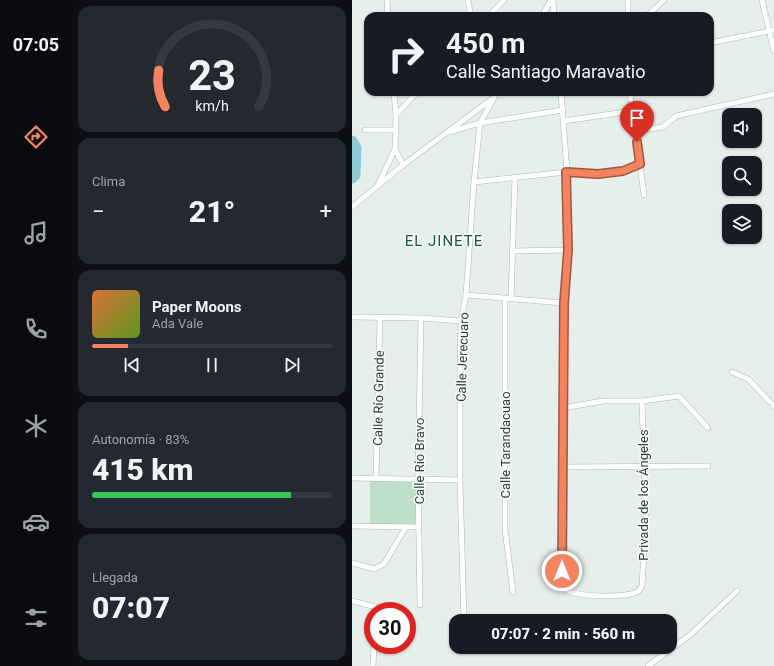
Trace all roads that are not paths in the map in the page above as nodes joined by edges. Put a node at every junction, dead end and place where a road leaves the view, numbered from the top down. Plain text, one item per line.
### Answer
1 (387, 0) edge
2 (468, 0) edge
3 (504, 0) edge
4 (552, 0) edge
5 (628, 0) edge
6 (664, 0) edge
7 (762, 0) edge
8 (388, 12) edge
9 (470, 12) edge
10 (493, 12) edge
11 (544, 12) edge
12 (554, 12) edge
13 (628, 12) edge
14 (651, 12) edge
15 (772, 30) edge
16 (714, 42) edge
17 (774, 51) edge
18 (774, 94) edge
19 (394, 96) edge
20 (413, 96) edge
21 (493, 96) edge
22 (495, 96) edge
23 (561, 96) edge
24 (630, 96) edge
25 (563, 110) junction
26 (632, 111) junction
27 (396, 115) junction
28 (564, 121) junction
29 (480, 123) junction
30 (365, 130) dead end
31 (396, 130) junction
32 (636, 131) junction
33 (446, 133) junction
34 (395, 149) junction
35 (640, 164) junction
36 (403, 165) junction
37 (566, 172) junction
38 (515, 177) junction
39 (474, 182) junction
40 (376, 188) junction
41 (644, 195) dead end
42 (352, 207) edge
43 (568, 250) junction
44 (513, 251) junction
45 (466, 295) junction
46 (505, 298) junction
47 (511, 299) junction
48 (564, 303) junction
49 (352, 317) edge
50 (380, 317) junction
51 (421, 318) junction
52 (461, 321) junction
53 (732, 372) dead end
54 (642, 401) junction
55 (774, 406) edge
56 (563, 408) junction
57 (708, 428) dead end
58 (708, 466) dead end
59 (644, 467) junction
60 (562, 468) junction
61 (352, 478) edge
62 (376, 478) junction
63 (418, 478) junction
64 (460, 480) junction
65 (352, 526) edge
66 (406, 527) junction
67 (419, 527) junction
68 (352, 564) edge
69 (737, 591) dead end
70 (513, 592) dead end
71 (352, 601) edge
72 (364, 605) edge
73 (420, 605) dead end
74 (464, 614) edge
75 (374, 654) edge
76 (373, 666) edge
77 (648, 666) edge

1 - 8 street
2 - 9 street
3 - 10 street
4 - 11 street
4 - 12 street
5 - 13 street
6 - 14 street
7 - 15 street
15 - 16 street
15 - 17 street
18 - 32 street
19 - 27 street
20 - 27 street
21 - 33 street
22 - 29 street, Calle Jerecuaro
23 - 25 street
24 - 26 street
25 - 28 street
25 - 29 street
26 - 28 street
26 - 32 street
27 - 31 street
28 - 37 street
29 - 33 street
29 - 39 street, Calle Jerecuaro
30 - 31 street
31 - 34 street
32 - 35 street
33 - 36 street
34 - 36 street
34 - 40 street
35 - 37 street
35 - 41 street
36 - 40 street
37 - 38 street
37 - 43 street
38 - 39 street
38 - 44 street
39 - 45 street, Calle Jerecuaro
40 - 42 street
43 - 44 street
43 - 48 street
44 - 47 street
45 - 46 street
45 - 52 street, Calle Jerecuaro
46 - 47 street
46 - 70 street, Calle Tarandacuao
47 - 48 street
48 - 56 street
49 - 50 street
50 - 51 street
50 - 62 street, Calle Río Grande
51 - 52 street
51 - 63 street, Calle Río Bravo
52 - 64 street, Calle Jerecuaro
53 - 55 street
54 - 56 street
54 - 57 street
54 - 59 street, Privada de los Ángeles
56 - 60 street
58 - 59 street
59 - 60 street
59 - 60 street, Privada de los Ángeles
61 - 62 street
62 - 63 street
63 - 64 street
63 - 67 street, Calle Río Bravo
64 - 74 street, Calle Jerecuaro
65 - 66 street
66 - 67 street
66 - 68 street
67 - 73 street, Calle Río Bravo
69 - 77 street
71 - 72 street
75 - 76 street

